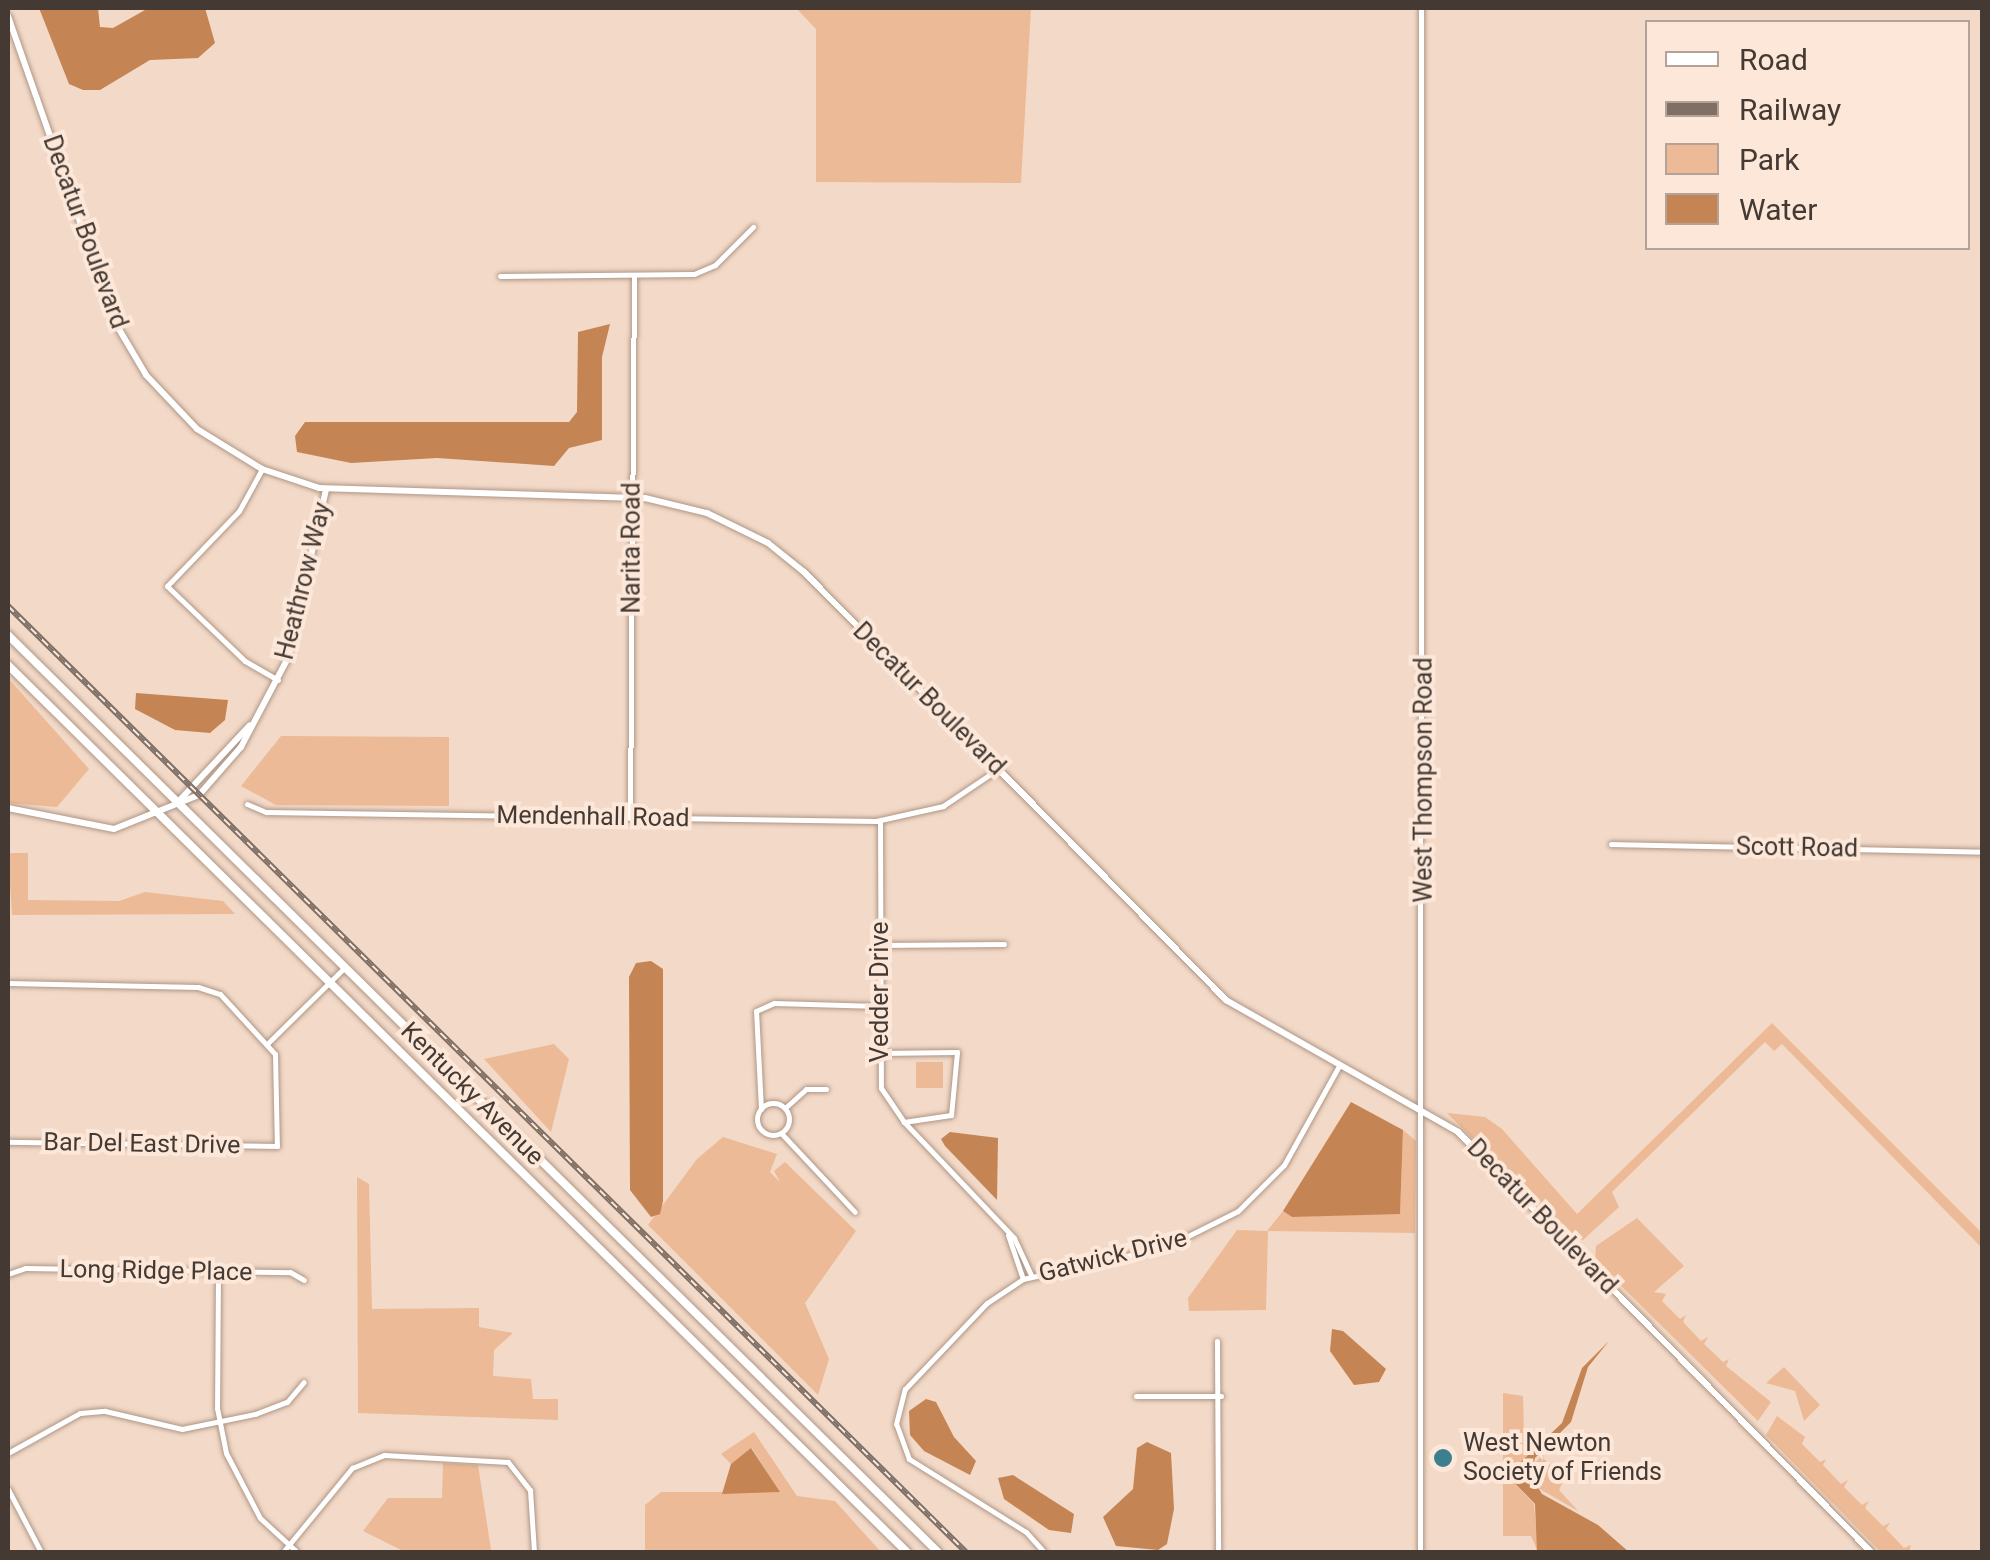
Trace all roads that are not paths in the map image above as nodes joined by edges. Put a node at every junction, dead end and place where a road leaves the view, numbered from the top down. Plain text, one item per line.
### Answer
1 (1421, 8) edge
2 (8, 16) edge
3 (753, 227) dead end
4 (500, 276) dead end
5 (634, 278) junction
6 (262, 469) junction
7 (326, 489) junction
8 (632, 497) junction
9 (8, 635) edge
10 (8, 666) edge
11 (278, 680) junction
12 (250, 724) junction
13 (998, 769) junction
14 (177, 803) junction
15 (246, 804) dead end
16 (8, 808) edge
17 (157, 814) junction
18 (630, 818) junction
19 (880, 820) junction
20 (1610, 844) dead end
21 (1982, 852) edge
22 (1004, 944) dead end
23 (880, 945) junction
24 (344, 968) junction
25 (329, 982) junction
26 (8, 983) edge
27 (879, 1006) junction
28 (270, 1042) junction
29 (880, 1054) junction
30 (1340, 1064) junction
31 (826, 1088) dead end
32 (1422, 1106) junction
33 (762, 1108) junction
34 (785, 1108) junction
35 (904, 1122) junction
36 (781, 1133) junction
37 (8, 1142) edge
38 (855, 1212) dead end
39 (1008, 1236) junction
40 (218, 1272) junction
41 (8, 1274) edge
42 (1031, 1275) junction
43 (1022, 1278) junction
44 (304, 1280) dead end
45 (1217, 1342) dead end
46 (304, 1382) dead end
47 (1136, 1396) dead end
48 (1221, 1396) junction
49 (218, 1424) junction
50 (8, 1453) edge
51 (8, 1489) edge
52 (288, 1546) junction
53 (41, 1552) edge
54 (283, 1552) edge
55 (297, 1552) edge
56 (534, 1552) edge
57 (908, 1552) edge
58 (938, 1552) edge
59 (1044, 1552) edge
60 (1218, 1552) edge
61 (1420, 1552) edge
62 (1870, 1552) edge

1 - 32 street, West Thompson Road
2 - 6 street, Decatur Boulevard
3 - 5 street
4 - 5 street
5 - 8 street, Narita Road
6 - 7 street, Decatur Boulevard
6 - 11 street
7 - 8 street, Decatur Boulevard
7 - 11 street, Heathrow Way
8 - 13 street, Decatur Boulevard
8 - 18 street, Narita Road
9 - 14 main road, Kentucky Avenue
10 - 17 main road, Kentucky Avenue
11 - 12 street, Heathrow Way
12 - 14 street, Heathrow Way
12 - 14 street, Heathrow Way
13 - 19 street, Mendenhall Road
13 - 30 street, Decatur Boulevard
14 - 17 street
14 - 24 main road, Kentucky Avenue
15 - 18 street, Mendenhall Road
16 - 17 street
17 - 25 main road, Kentucky Avenue
18 - 19 street, Mendenhall Road
19 - 23 street, Vedder Drive
20 - 21 street, Scott Road
22 - 23 street
23 - 27 street, Vedder Drive
24 - 25 street
24 - 58 main road, Kentucky Avenue
25 - 28 street
25 - 57 main road, Kentucky Avenue
26 - 28 street
27 - 29 street, Vedder Drive
27 - 33 street
28 - 37 street, Bar Del East Drive
29 - 35 street, Vedder Drive
29 - 35 street
30 - 32 street, Decatur Boulevard
30 - 42 street, Gatwick Drive
31 - 34 street
32 - 61 street, West Thompson Road
32 - 62 street, Decatur Boulevard
33 - 34 street
33 - 36 street
34 - 36 street
35 - 39 street, Vedder Drive
36 - 38 street
39 - 42 street, Vedder Drive
39 - 43 street, Vedder Drive
40 - 41 street, Long Ridge Place
40 - 44 street, Long Ridge Place
40 - 49 street
42 - 43 street, Gatwick Drive
43 - 59 street, Gatwick Drive
45 - 48 street
46 - 49 street
47 - 48 street
48 - 60 street
49 - 50 street
49 - 52 street
51 - 53 street
52 - 54 street
52 - 55 street
52 - 56 street

